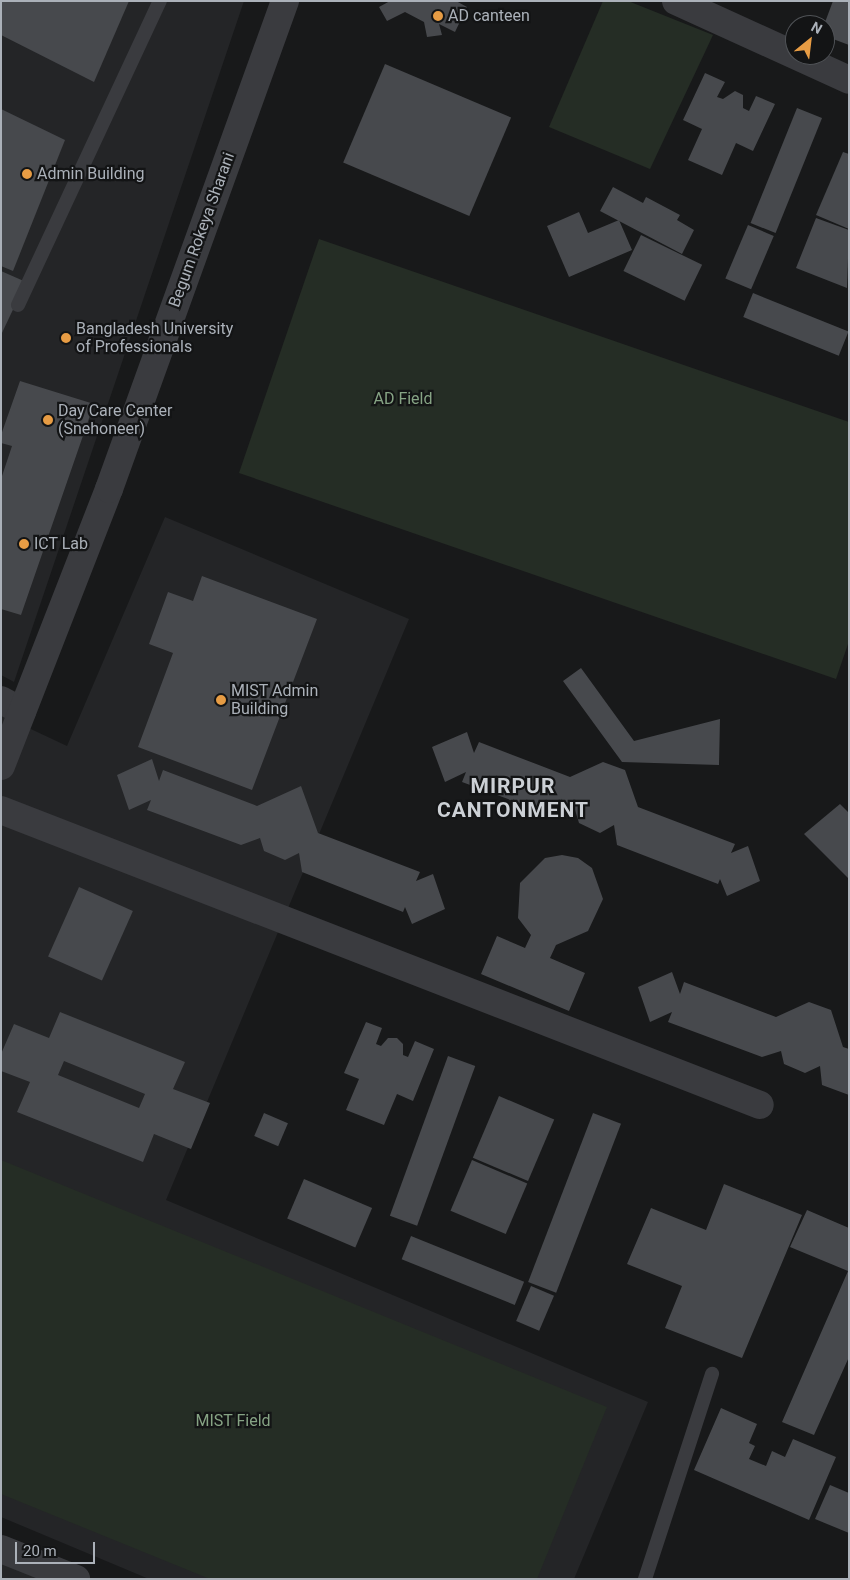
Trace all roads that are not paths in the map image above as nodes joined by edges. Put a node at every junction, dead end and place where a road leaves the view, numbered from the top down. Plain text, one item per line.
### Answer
1 (160, 1) edge
2 (285, 1) edge
3 (676, 1) edge
4 (849, 80) edge
5 (18, 305) dead end
6 (12, 706) edge
7 (1, 766) edge
8 (1, 810) edge
9 (760, 1105) dead end
10 (712, 1374) dead end
11 (1, 1549) edge
12 (76, 1579) edge
13 (645, 1579) edge

1 - 5 lane
2 - 6 street, Begum Rokeya Sharani
3 - 4 street
6 - 7 street, Begum Rokeya Sharani
8 - 9 street
10 - 13 lane
11 - 12 street

